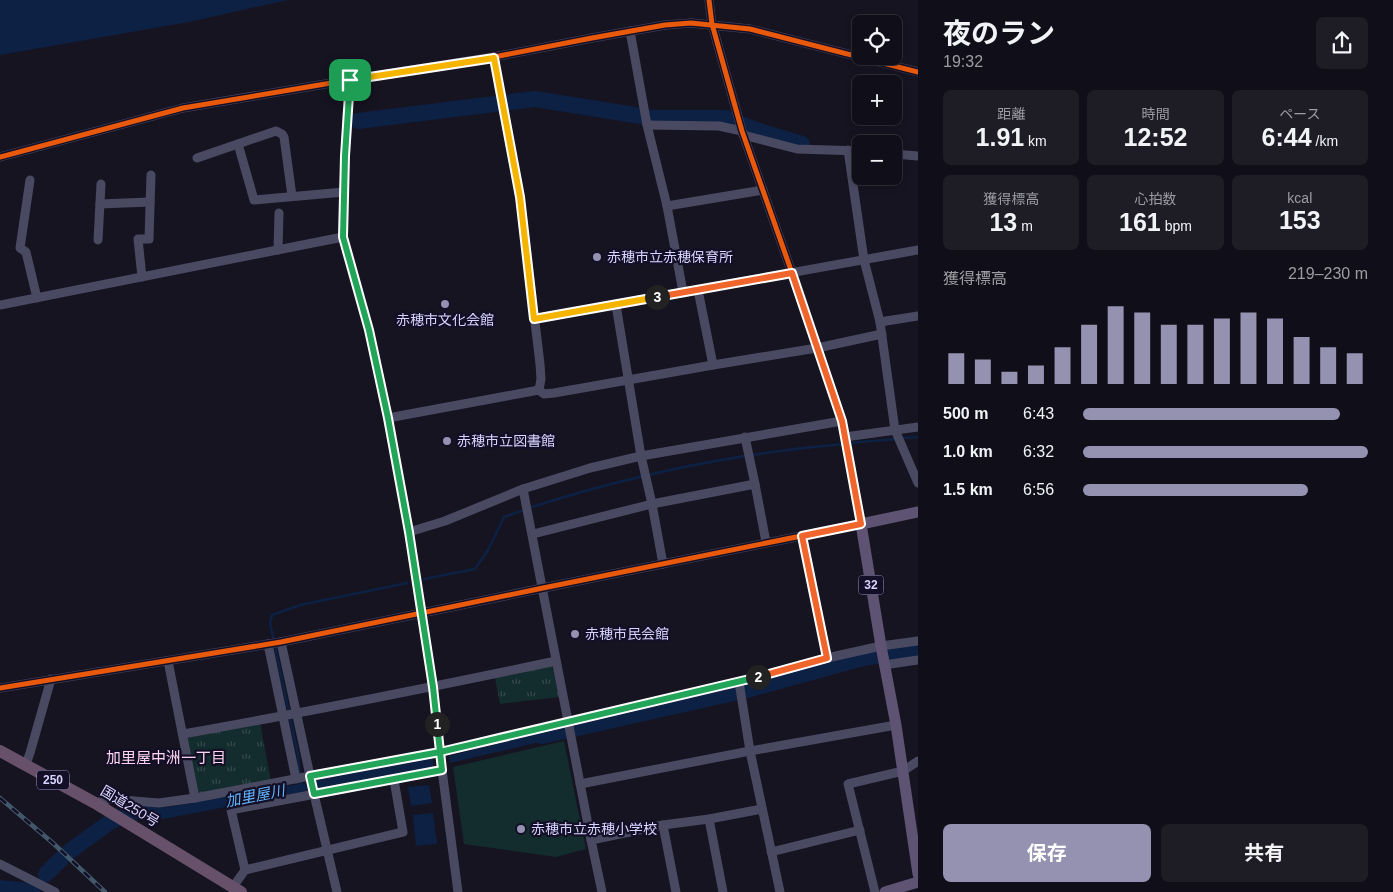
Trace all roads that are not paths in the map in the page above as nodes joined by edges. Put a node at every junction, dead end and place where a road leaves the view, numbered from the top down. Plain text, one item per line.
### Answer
1 (709, 0) edge
2 (712, 24) junction
3 (630, 31) junction
4 (494, 58) junction
5 (918, 72) edge
6 (350, 80) junction
7 (647, 125) junction
8 (742, 131) junction
9 (238, 144) junction
10 (848, 150) junction
11 (852, 151) edge
12 (902, 155) edge
13 (918, 156) edge
14 (0, 157) edge
15 (197, 158) dead end
16 (151, 175) dead end
17 (30, 180) dead end
18 (101, 184) dead end
19 (763, 190) junction
20 (344, 192) junction
21 (292, 196) junction
22 (150, 202) junction
23 (100, 204) junction
24 (667, 206) junction
25 (280, 213) dead end
26 (343, 237) junction
27 (98, 240) dead end
28 (278, 250) junction
29 (918, 250) edge
30 (864, 260) junction
31 (792, 273) junction
32 (142, 277) junction
33 (698, 290) junction
34 (682, 292) junction
35 (37, 298) junction
36 (616, 305) junction
37 (0, 306) edge
38 (918, 316) edge
39 (534, 319) junction
40 (880, 322) junction
41 (882, 334) junction
42 (818, 348) junction
43 (713, 365) junction
44 (628, 381) junction
45 (540, 390) junction
46 (388, 418) junction
47 (842, 421) junction
48 (918, 427) edge
49 (895, 430) junction
50 (745, 437) junction
51 (845, 437) junction
52 (641, 456) junction
53 (918, 483) edge
54 (755, 484) junction
55 (523, 489) junction
56 (652, 504) junction
57 (918, 512) edge
58 (861, 524) junction
59 (409, 532) junction
60 (533, 534) junction
61 (802, 536) junction
62 (766, 542) junction
63 (664, 564) junction
64 (543, 588) junction
65 (421, 612) junction
66 (918, 641) edge
67 (274, 643) junction
68 (881, 646) junction
69 (827, 658) junction
70 (556, 660) junction
71 (918, 660) edge
72 (168, 661) junction
73 (884, 665) junction
74 (51, 679) junction
75 (739, 682) junction
76 (433, 687) junction
77 (0, 688) edge
78 (296, 714) junction
79 (283, 716) junction
80 (568, 722) junction
81 (896, 725) junction
82 (183, 734) junction
83 (0, 751) edge
84 (750, 751) junction
85 (440, 754) junction
86 (918, 761) edge
87 (26, 764) junction
88 (442, 768) junction
89 (902, 771) junction
90 (304, 778) junction
91 (394, 780) junction
92 (580, 784) junction
93 (313, 793) junction
94 (195, 798) junction
95 (100, 806) junction
96 (762, 809) junction
97 (709, 819) junction
98 (663, 825) junction
99 (860, 830) junction
100 (591, 840) junction
101 (327, 850) junction
102 (771, 852) junction
103 (0, 864) edge
104 (245, 870) junction
105 (918, 874) edge
106 (918, 882) edge
107 (237, 889) edge
108 (55, 892) edge
109 (337, 892) edge
110 (458, 892) edge
111 (602, 892) edge
112 (676, 892) edge
113 (723, 892) edge
114 (780, 892) edge
115 (875, 892) edge
116 (885, 892) edge

1 - 2 street
2 - 3 street
2 - 5 street
2 - 8 street
3 - 4 street
3 - 7 street
4 - 6 street
4 - 39 street
6 - 14 street
6 - 20 street
7 - 8 street
7 - 24 street
8 - 10 street
8 - 19 street
9 - 15 street
9 - 21 street
9 - 21 street
10 - 11 street
10 - 30 street
12 - 13 street
16 - 22 street
17 - 35 street
18 - 23 street
19 - 24 street
19 - 31 street
20 - 21 street
20 - 26 street
22 - 23 street
22 - 32 street
23 - 27 street
24 - 34 street
25 - 28 street
26 - 28 street
26 - 46 street
28 - 32 street
29 - 30 street
30 - 31 street
30 - 40 street
31 - 33 street
31 - 42 street
32 - 35 street
33 - 34 street
33 - 43 street
34 - 36 street
35 - 37 street
36 - 39 street
36 - 44 street
38 - 40 street
39 - 45 street
40 - 41 street
41 - 42 street
41 - 49 street
42 - 43 street
42 - 47 street
43 - 44 street
44 - 45 street
44 - 52 street
45 - 46 street
46 - 59 street
47 - 50 street
47 - 51 street
48 - 49 street
49 - 51 street
49 - 53 street
50 - 52 street
50 - 54 street
51 - 58 street
52 - 55 street
52 - 56 street
54 - 56 street
54 - 62 street
55 - 59 street
55 - 60 street
56 - 60 street
56 - 63 street
57 - 58 main road
58 - 61 street
58 - 68 main road, 32
59 - 65 street
60 - 64 street
61 - 62 street
61 - 69 street
62 - 63 street
63 - 64 street
64 - 65 street
64 - 70 street
65 - 67 street
65 - 76 street
66 - 68 street
67 - 72 street
67 - 78 street
67 - 79 street
68 - 69 street
68 - 73 main road, 32
69 - 75 street
70 - 76 street
70 - 80 street
71 - 73 street
72 - 74 street
72 - 82 street
73 - 81 main road, 32
74 - 77 street
74 - 87 street
75 - 80 street
75 - 84 street
76 - 78 street
76 - 85 street
78 - 79 street
78 - 90 street
79 - 82 street
79 - 90 street
80 - 85 street
80 - 92 street
81 - 84 street
81 - 89 main road, 32
82 - 94 street
83 - 87 highway, 国道250号 / 250
84 - 92 street
84 - 96 street
85 - 88 street
85 - 90 street
86 - 89 street
87 - 95 highway, 国道250号 / 250
88 - 91 street
88 - 110 street
89 - 99 street
89 - 105 main road, 32
90 - 93 street
90 - 94 street
91 - 93 street
91 - 101 street
92 - 100 street
93 - 101 street
93 - 104 street
94 - 95 street
95 - 107 highway, 国道250号 / 250
96 - 97 street
96 - 102 street
97 - 98 street
97 - 113 street
98 - 100 street
98 - 112 street
99 - 102 street
99 - 115 street
100 - 111 street
101 - 104 street
101 - 109 street
102 - 114 street
103 - 108 street
104 - 107 street
106 - 116 main road

